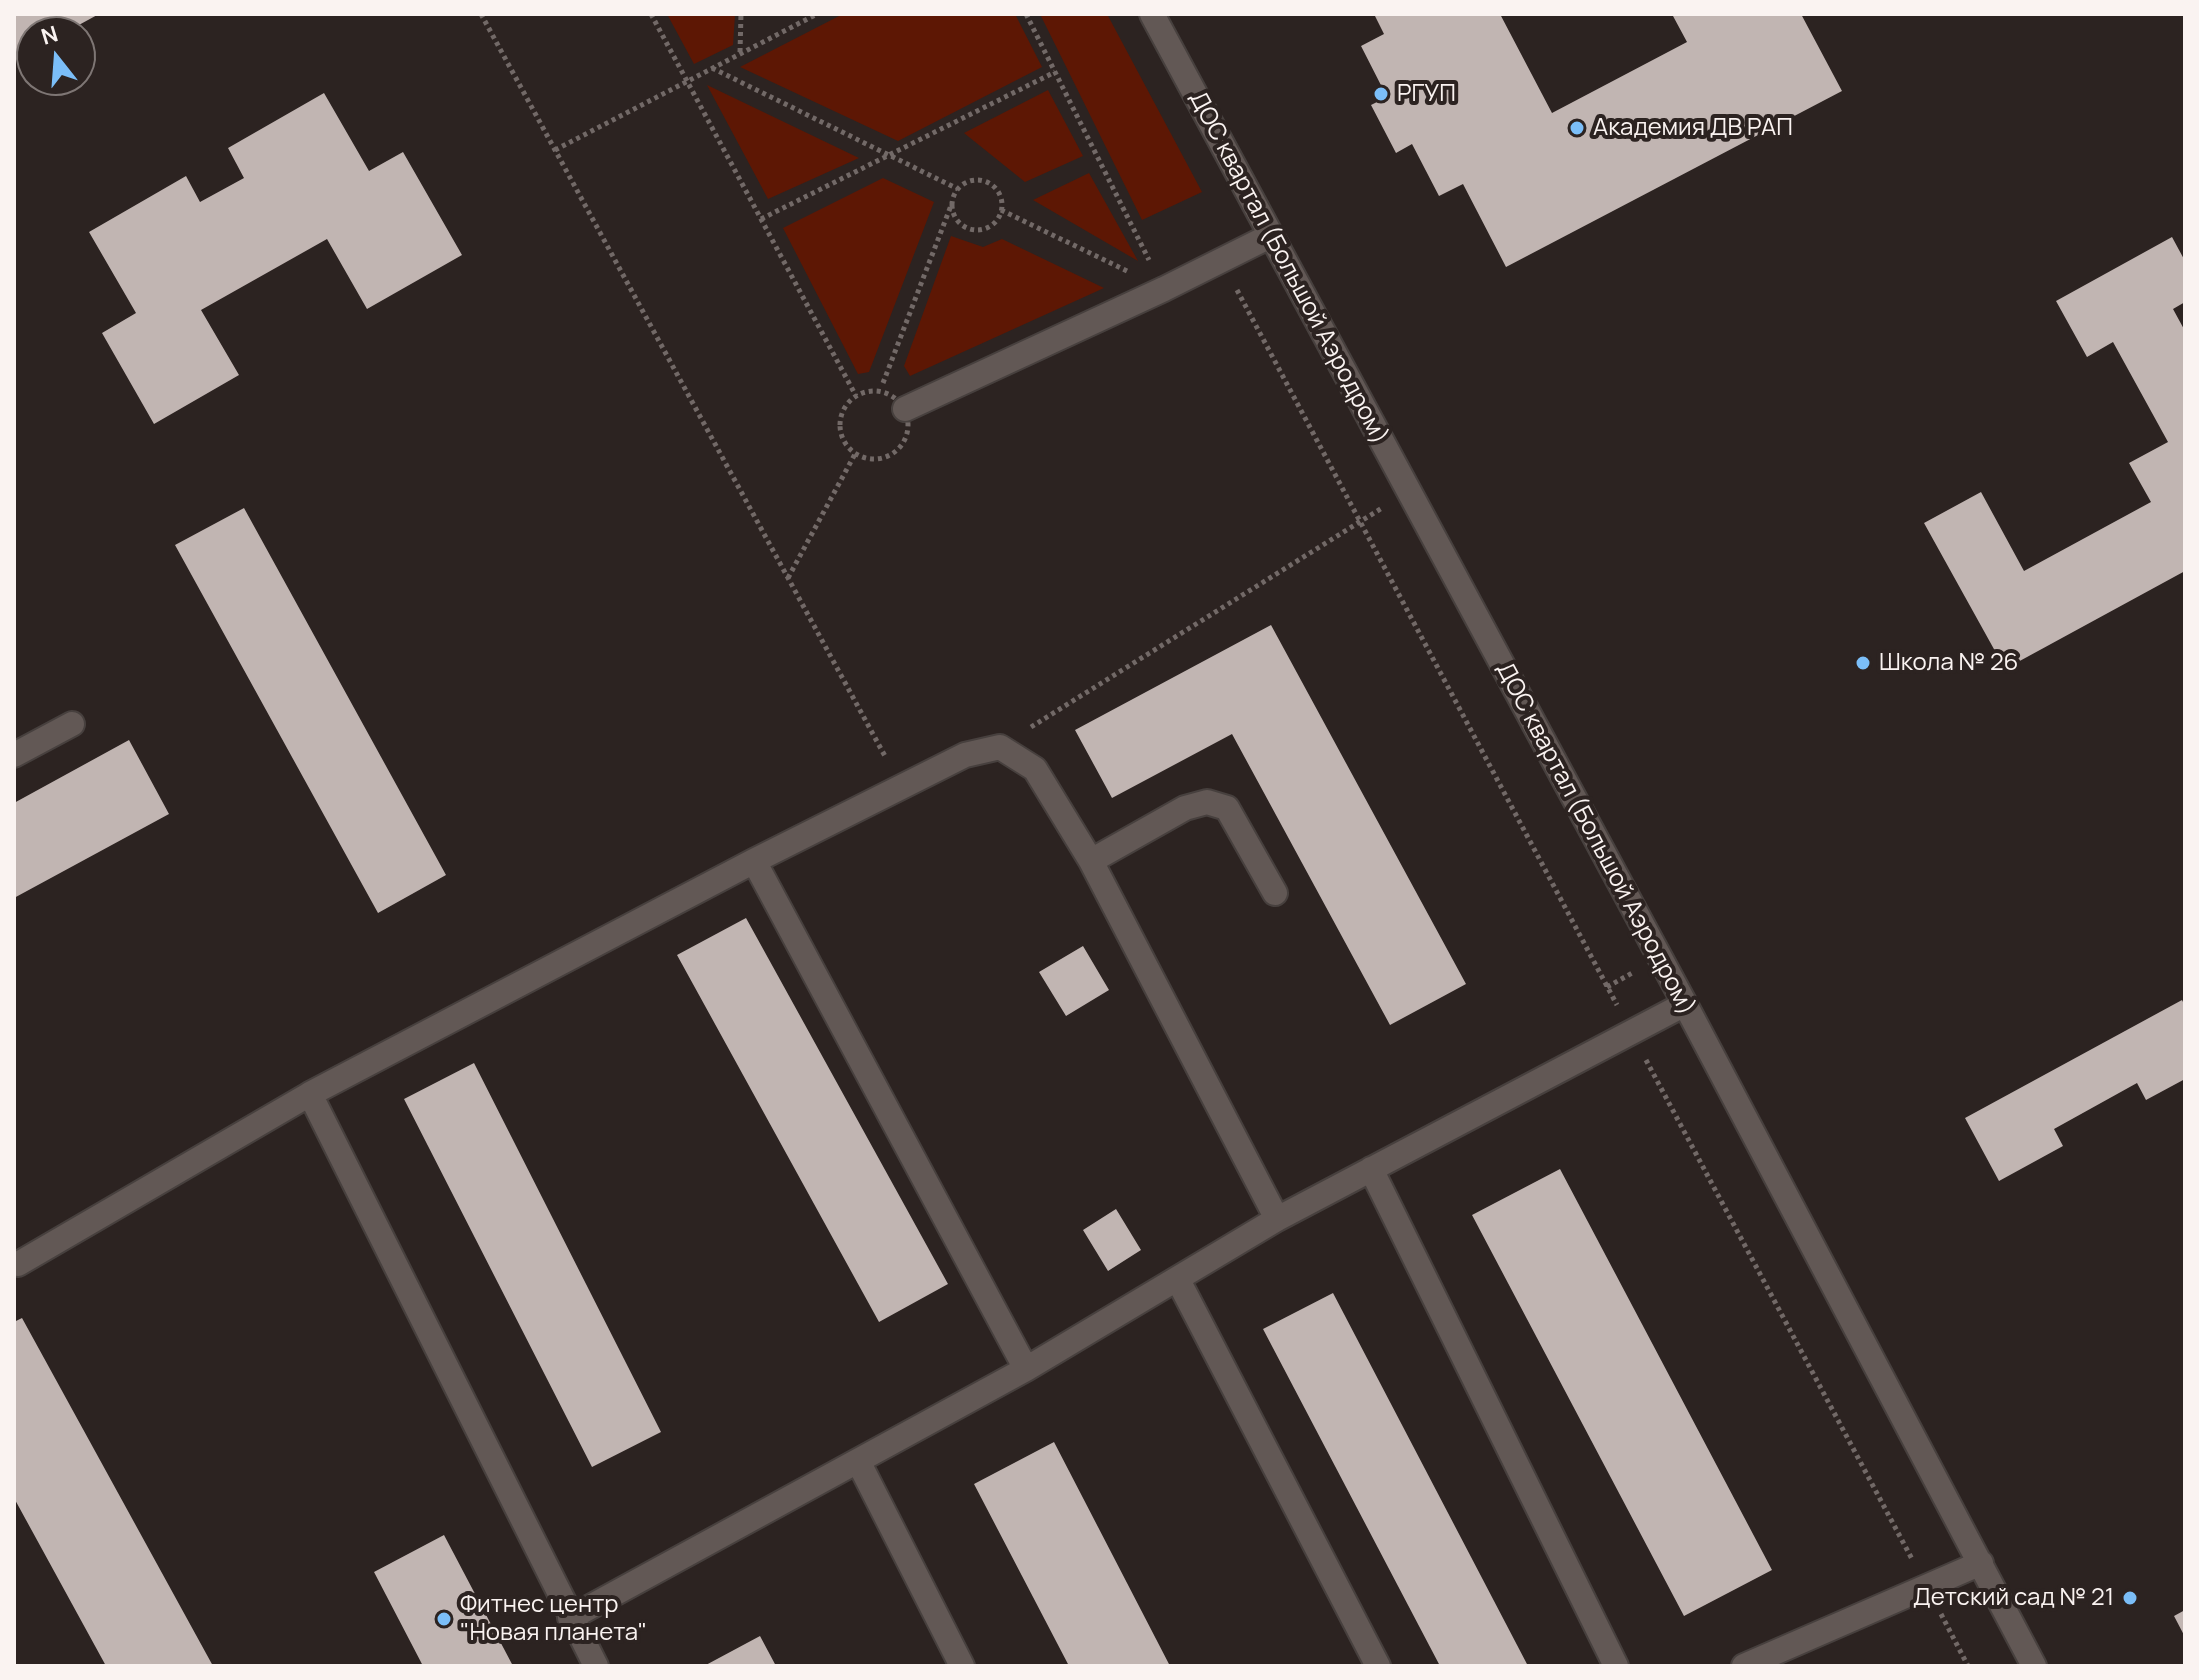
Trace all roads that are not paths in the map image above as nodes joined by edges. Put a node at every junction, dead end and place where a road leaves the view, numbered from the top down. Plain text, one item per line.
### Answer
1 (1152, 14) edge
2 (1270, 236) junction
3 (905, 409) dead end
4 (72, 724) dead end
5 (14, 755) edge
6 (754, 861) junction
7 (1091, 861) junction
8 (1275, 893) dead end
9 (1685, 1004) junction
10 (310, 1094) junction
11 (1371, 1169) junction
12 (1277, 1219) junction
13 (18, 1264) dead end
14 (1178, 1280) junction
15 (1026, 1369) junction
16 (858, 1461) junction
17 (1981, 1563) junction
18 (570, 1618) junction
19 (596, 1666) edge
20 (962, 1666) edge
21 (1378, 1666) edge
22 (1616, 1666) edge
23 (1744, 1666) edge
24 (2034, 1666) edge

1 - 2 street, ДОС квартал (Большой Аэродром)
2 - 3 street
2 - 9 street, ДОС квартал (Большой Аэродром)
4 - 5 street
6 - 7 street
6 - 10 street
6 - 15 street
7 - 8 street
7 - 12 street
9 - 11 street
9 - 17 street, ДОС квартал (Большой Аэродром)
10 - 13 street
10 - 18 street
11 - 12 street
11 - 22 street
12 - 14 street
14 - 15 street
14 - 21 street
15 - 16 street
16 - 18 street
16 - 20 street
17 - 23 street
17 - 24 street, ДОС квартал (Большой Аэродром)
18 - 19 street

